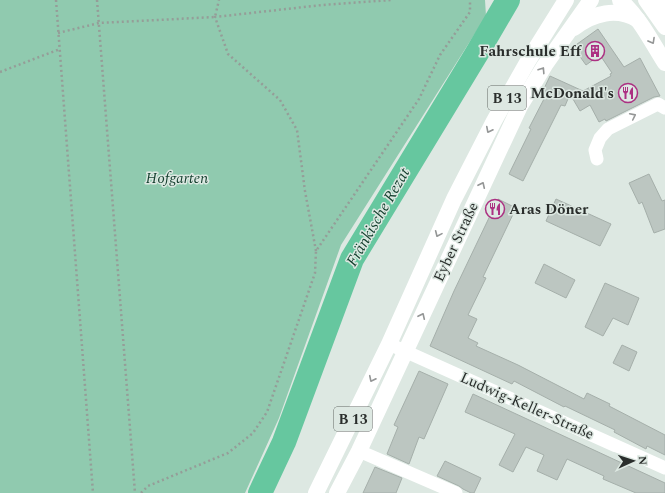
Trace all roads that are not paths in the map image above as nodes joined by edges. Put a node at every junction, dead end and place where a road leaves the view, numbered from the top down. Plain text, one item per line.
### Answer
1 (566, 0) edge
2 (591, 0) edge
3 (620, 0) edge
4 (646, 0) edge
5 (662, 0) edge
6 (665, 8) edge
7 (638, 20) junction
8 (665, 27) edge
9 (566, 36) junction
10 (665, 63) edge
11 (665, 108) edge
12 (597, 159) dead end
13 (389, 344) junction
14 (405, 351) junction
15 (359, 451) junction
16 (665, 468) edge
17 (316, 493) edge
18 (337, 493) edge
19 (456, 493) edge

1 -> 13 main road, Eyber Straße / B 13
2 - 9 main road, Eyber Straße / B 13
3 - 7 main road
4 - 8 main road
5 - 6 main road
7 - 9 main road, B 13
7 -> 10 main road
14 -> 9 main road, Eyber Straße / B 13
12 -> 11 street
13 - 14 street, Ludwig-Keller-Straße
13 -> 17 main road, Eyber Straße / B 13
14 - 15 main road, Eyber Straße / B 13
14 - 16 street, Ludwig-Keller-Straße
15 - 18 main road, Eyber Straße / B 13
15 - 19 street

